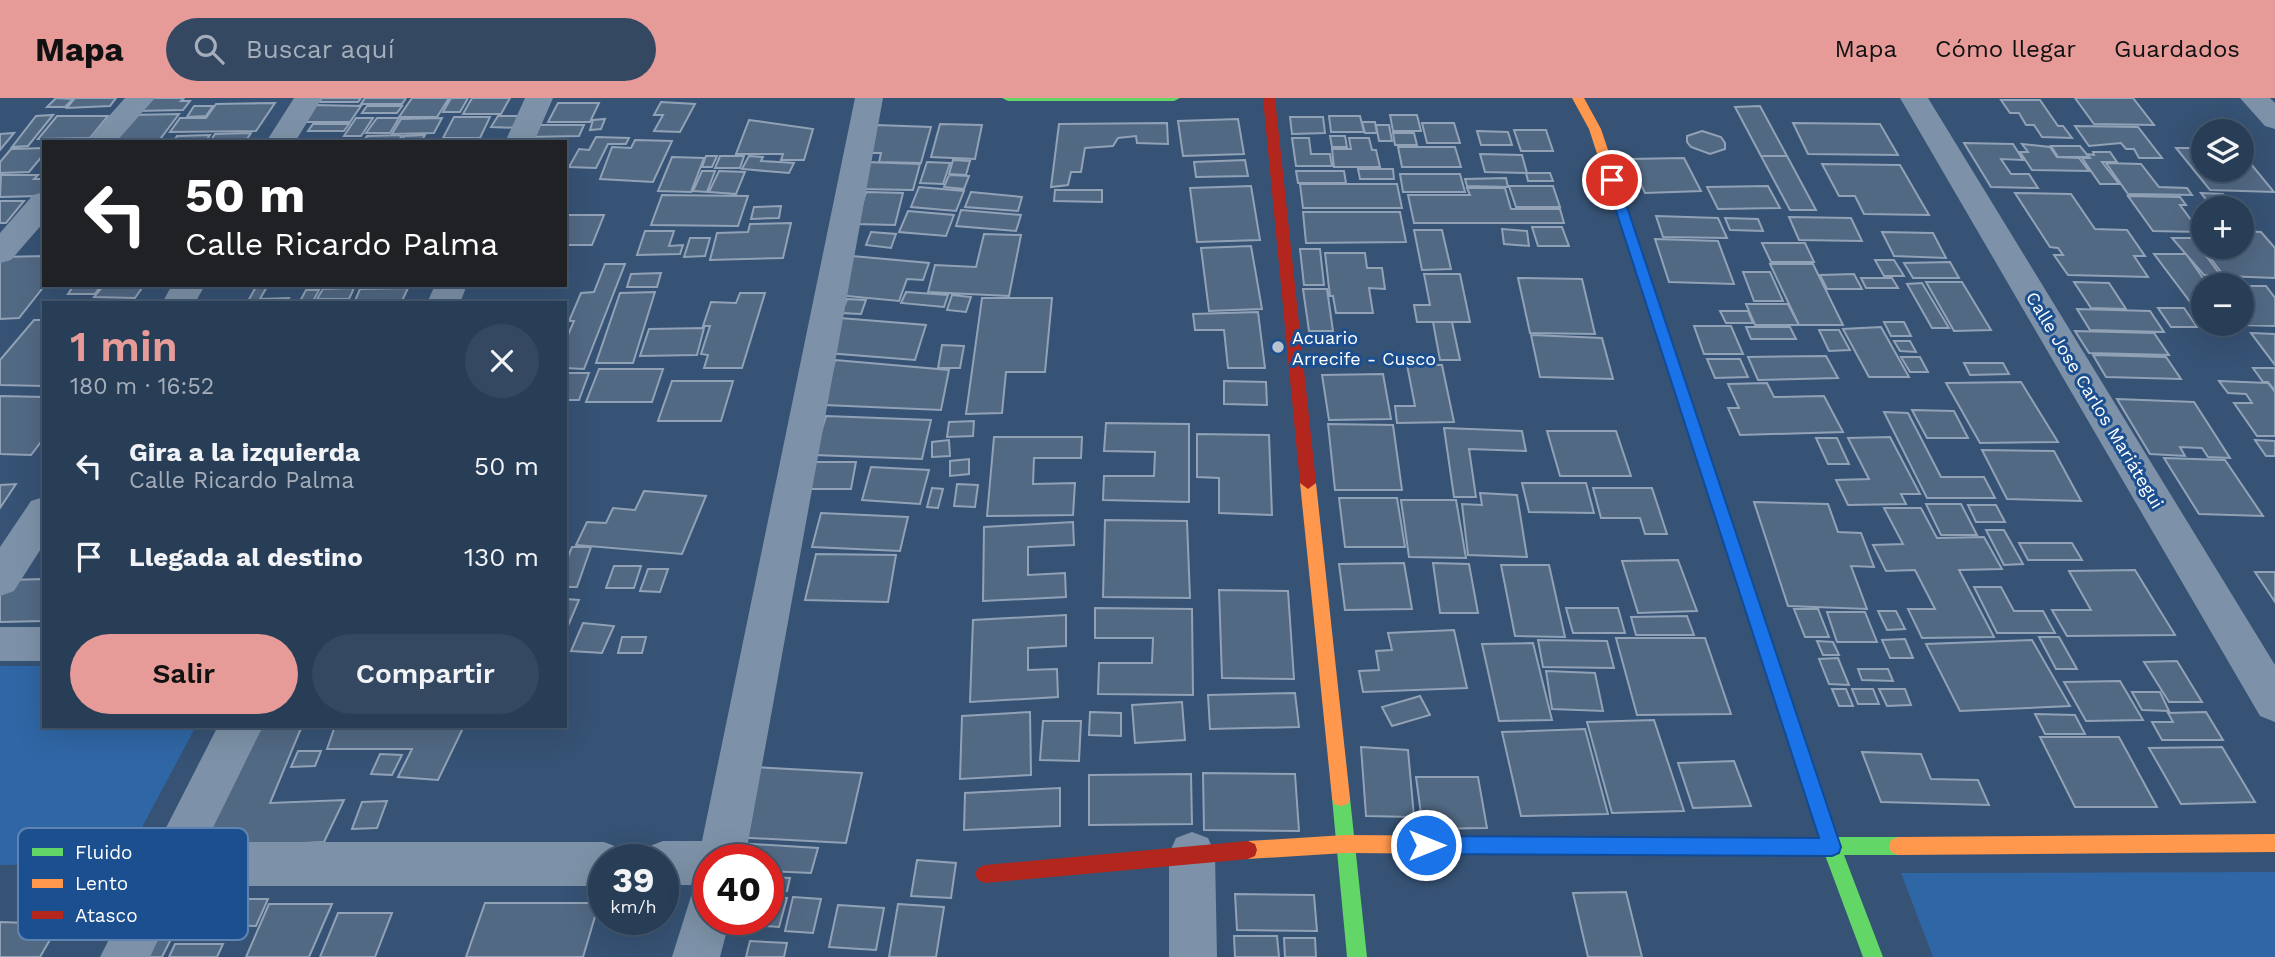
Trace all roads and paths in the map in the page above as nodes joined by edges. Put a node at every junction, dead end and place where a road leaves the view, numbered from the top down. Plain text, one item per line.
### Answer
1 (141, 98) edge
2 (308, 98) edge
3 (539, 98) edge
4 (869, 98) edge
5 (1008, 98) edge
6 (1168, 98) edge
7 (1174, 98) edge
8 (1269, 98) edge
9 (1577, 98) edge
10 (1914, 98) edge
11 (2254, 98) edge
12 (2275, 120) edge
13 (102, 140) edge
14 (281, 140) edge
15 (520, 140) edge
16 (42, 204) edge
17 (0, 253) edge
18 (42, 515) edge
19 (0, 580) edge
20 (0, 644) edge
21 (42, 644) edge
22 (2275, 703) edge
23 (240, 728) edge
24 (190, 828) edge
25 (725, 844) edge
26 (1345, 844) junction
27 (2275, 844) edge
28 (1832, 847) junction
29 (1192, 854) junction
30 (248, 864) edge
31 (588, 864) edge
32 (985, 874) dead end
33 (702, 935) edge
34 (133, 940) edge
35 (124, 957) edge
36 (696, 957) edge
37 (1194, 957) edge
38 (1357, 957) edge
39 (1873, 957) edge

1 - 13 street
2 - 14 street
3 - 15 street
4 - 25 street
5 - 6 street
6 - 7 street
8 - 26 street
9 - 28 street
10 - 22 street, Calle Jose Carlos Mariátegui
11 - 12 street
16 - 17 street
18 - 19 street
20 - 21 street
23 - 24 street
26 - 28 street
26 - 29 street
26 - 38 street
27 - 28 street
28 - 39 street
29 - 32 street
29 - 37 street
30 - 31 street
33 - 36 street
34 - 35 street

